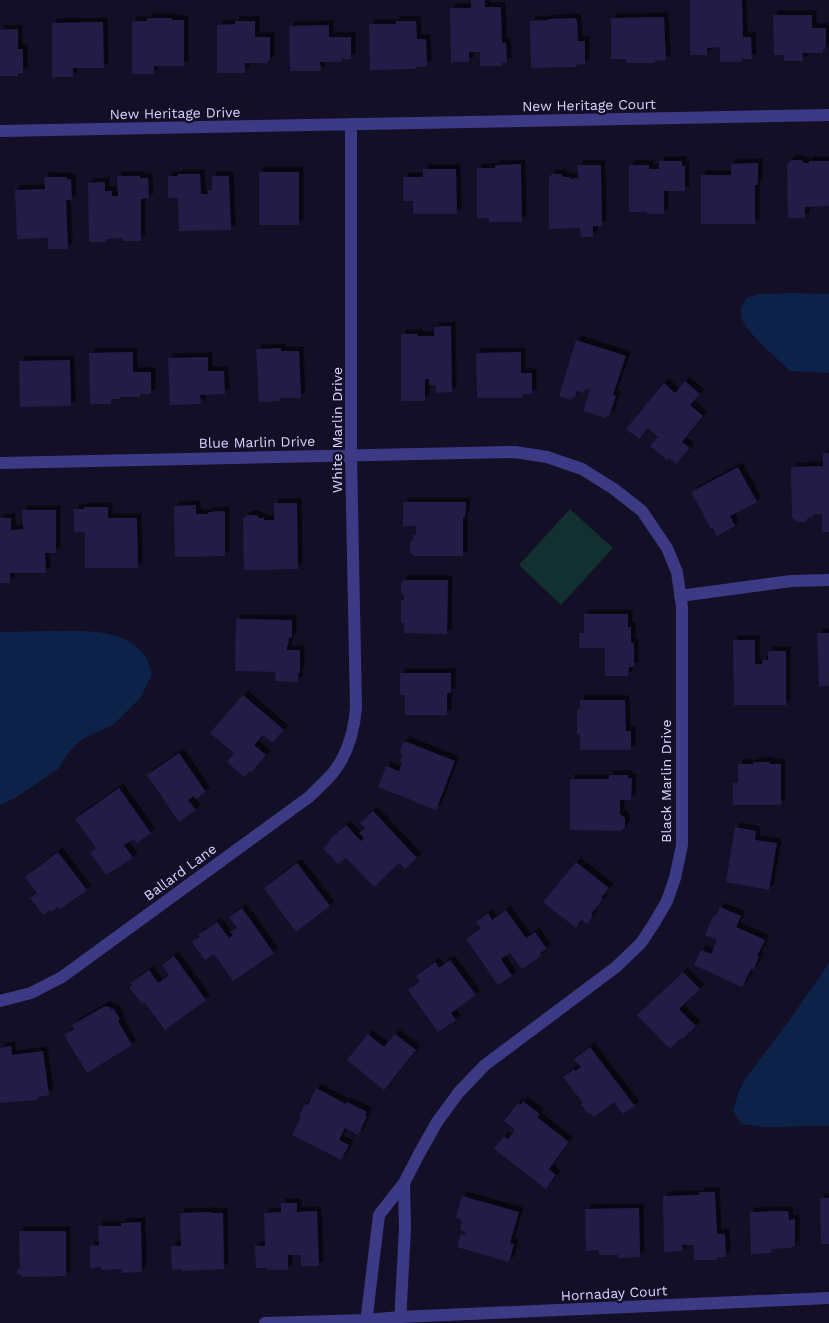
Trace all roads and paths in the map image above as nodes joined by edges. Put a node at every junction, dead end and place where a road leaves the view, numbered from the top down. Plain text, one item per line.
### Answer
1 (829, 115) edge
2 (350, 124) junction
3 (0, 131) edge
4 (515, 452) joint
5 (351, 456) junction
6 (0, 463) edge
7 (829, 580) edge
8 (680, 596) junction
9 (351, 736) joint
10 (0, 1001) edge
11 (404, 1184) junction
12 (829, 1298) edge
13 (400, 1320) edge
14 (366, 1321) edge
15 (265, 1323) edge

1 - 2 street, New Heritage Court
2 - 3 street, New Heritage Drive
2 - 5 street, White Marlin Drive
4 - 5 street, Blue Marlin Drive
4 - 8 street, Black Marlin Drive
5 - 6 street, Blue Marlin Drive
5 - 9 street, White Marlin Drive
7 - 8 street
8 - 11 street, Black Marlin Drive
9 - 10 street, Ballard Lane
11 - 13 street, Black Marlin Drive
11 - 14 street, Black Marlin Drive
12 - 13 street, Hornaday Court
13 - 14 street, Hornaday Court
14 - 15 street, Hornaday Court

